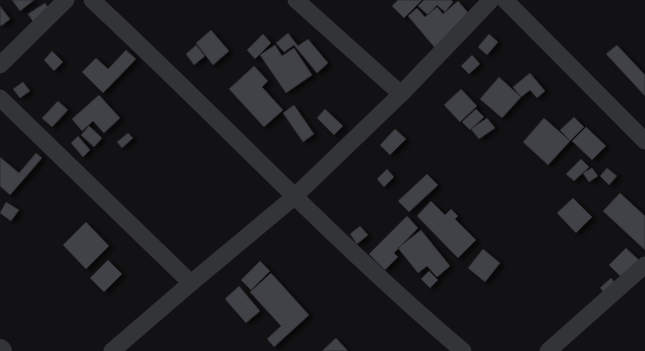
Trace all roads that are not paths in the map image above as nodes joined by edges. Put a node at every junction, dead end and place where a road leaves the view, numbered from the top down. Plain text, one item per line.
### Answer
1 (66, 0) edge
2 (92, 0) edge
3 (296, 0) edge
4 (491, 0) edge
5 (505, 0) edge
6 (0, 65) edge
7 (401, 94) junction
8 (0, 98) edge
9 (645, 141) edge
10 (294, 197) junction
11 (645, 265) edge
12 (191, 283) junction
13 (112, 351) edge
14 (463, 351) edge
15 (548, 351) edge

1 - 6 street
2 - 10 street
3 - 7 street
4 - 7 street
5 - 9 street
7 - 10 street
8 - 12 street
10 - 12 street
10 - 14 street
11 - 15 street
12 - 13 street

